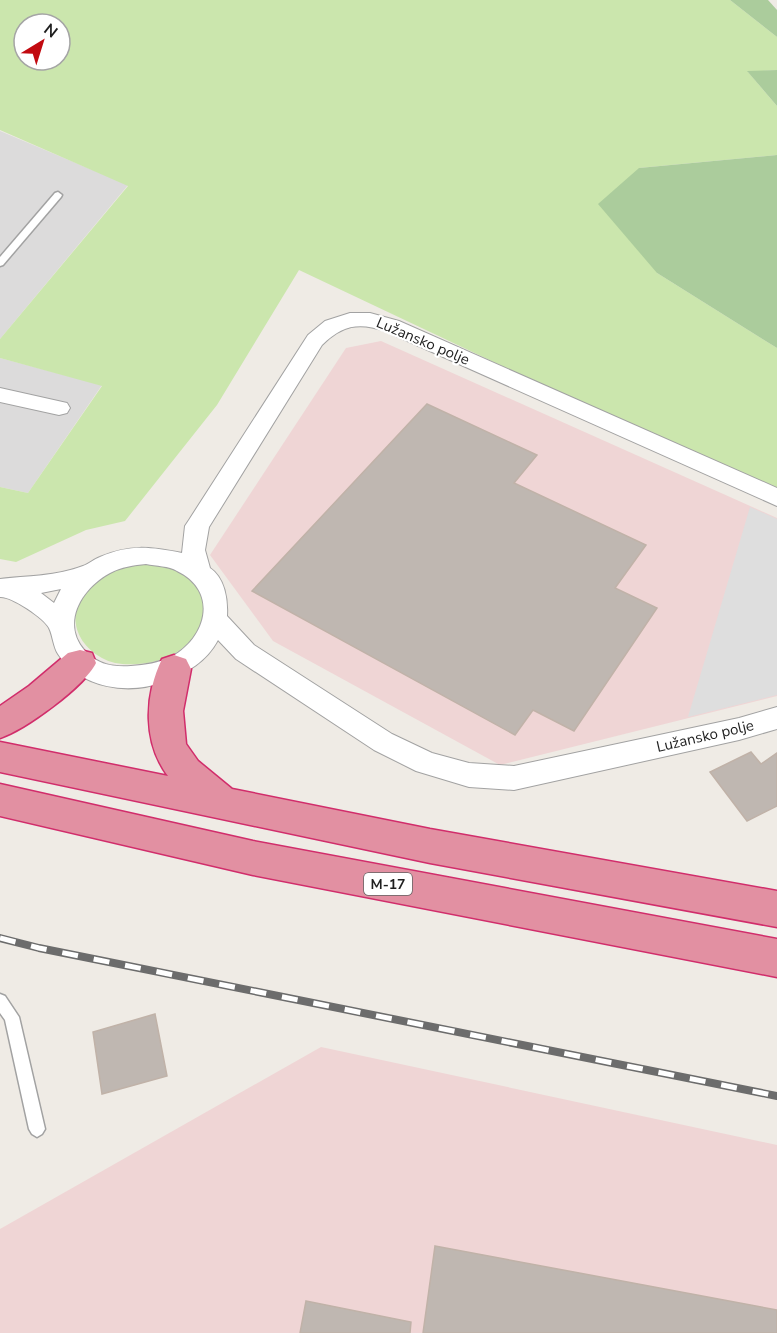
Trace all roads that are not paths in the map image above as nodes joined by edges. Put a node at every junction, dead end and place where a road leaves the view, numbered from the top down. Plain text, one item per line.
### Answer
1 (58, 195) dead end
2 (0, 263) edge
3 (0, 395) edge
4 (59, 408) dead end
5 (777, 498) edge
6 (197, 526) junction
7 (146, 555) junction
8 (199, 572) junction
9 (89, 574) junction
10 (4, 588) edge
11 (216, 620) junction
12 (60, 623) junction
13 (245, 651) junction
14 (185, 661) junction
15 (80, 663) junction
16 (777, 718) edge
17 (0, 724) edge
18 (0, 757) edge
19 (0, 800) edge
20 (225, 803) junction
21 (777, 909) edge
22 (777, 957) edge
23 (0, 1001) edge
24 (37, 1129) dead end

1 - 2 lane
3 - 4 street
5 - 6 street, Lužansko polje
6 - 7 street
6 - 8 street, Lužansko polje
7 - 8 street
7 - 9 street
8 - 11 street
9 - 10 street
9 - 12 street
10 - 12 street
11 - 13 street, Lužansko polje
11 - 14 street
12 - 15 street
13 - 14 street
13 - 16 street, Lužansko polje
14 - 15 street
14 - 20 highway
15 - 17 highway
18 - 20 highway
19 - 22 highway, M-17
20 - 21 highway
23 - 24 lane

